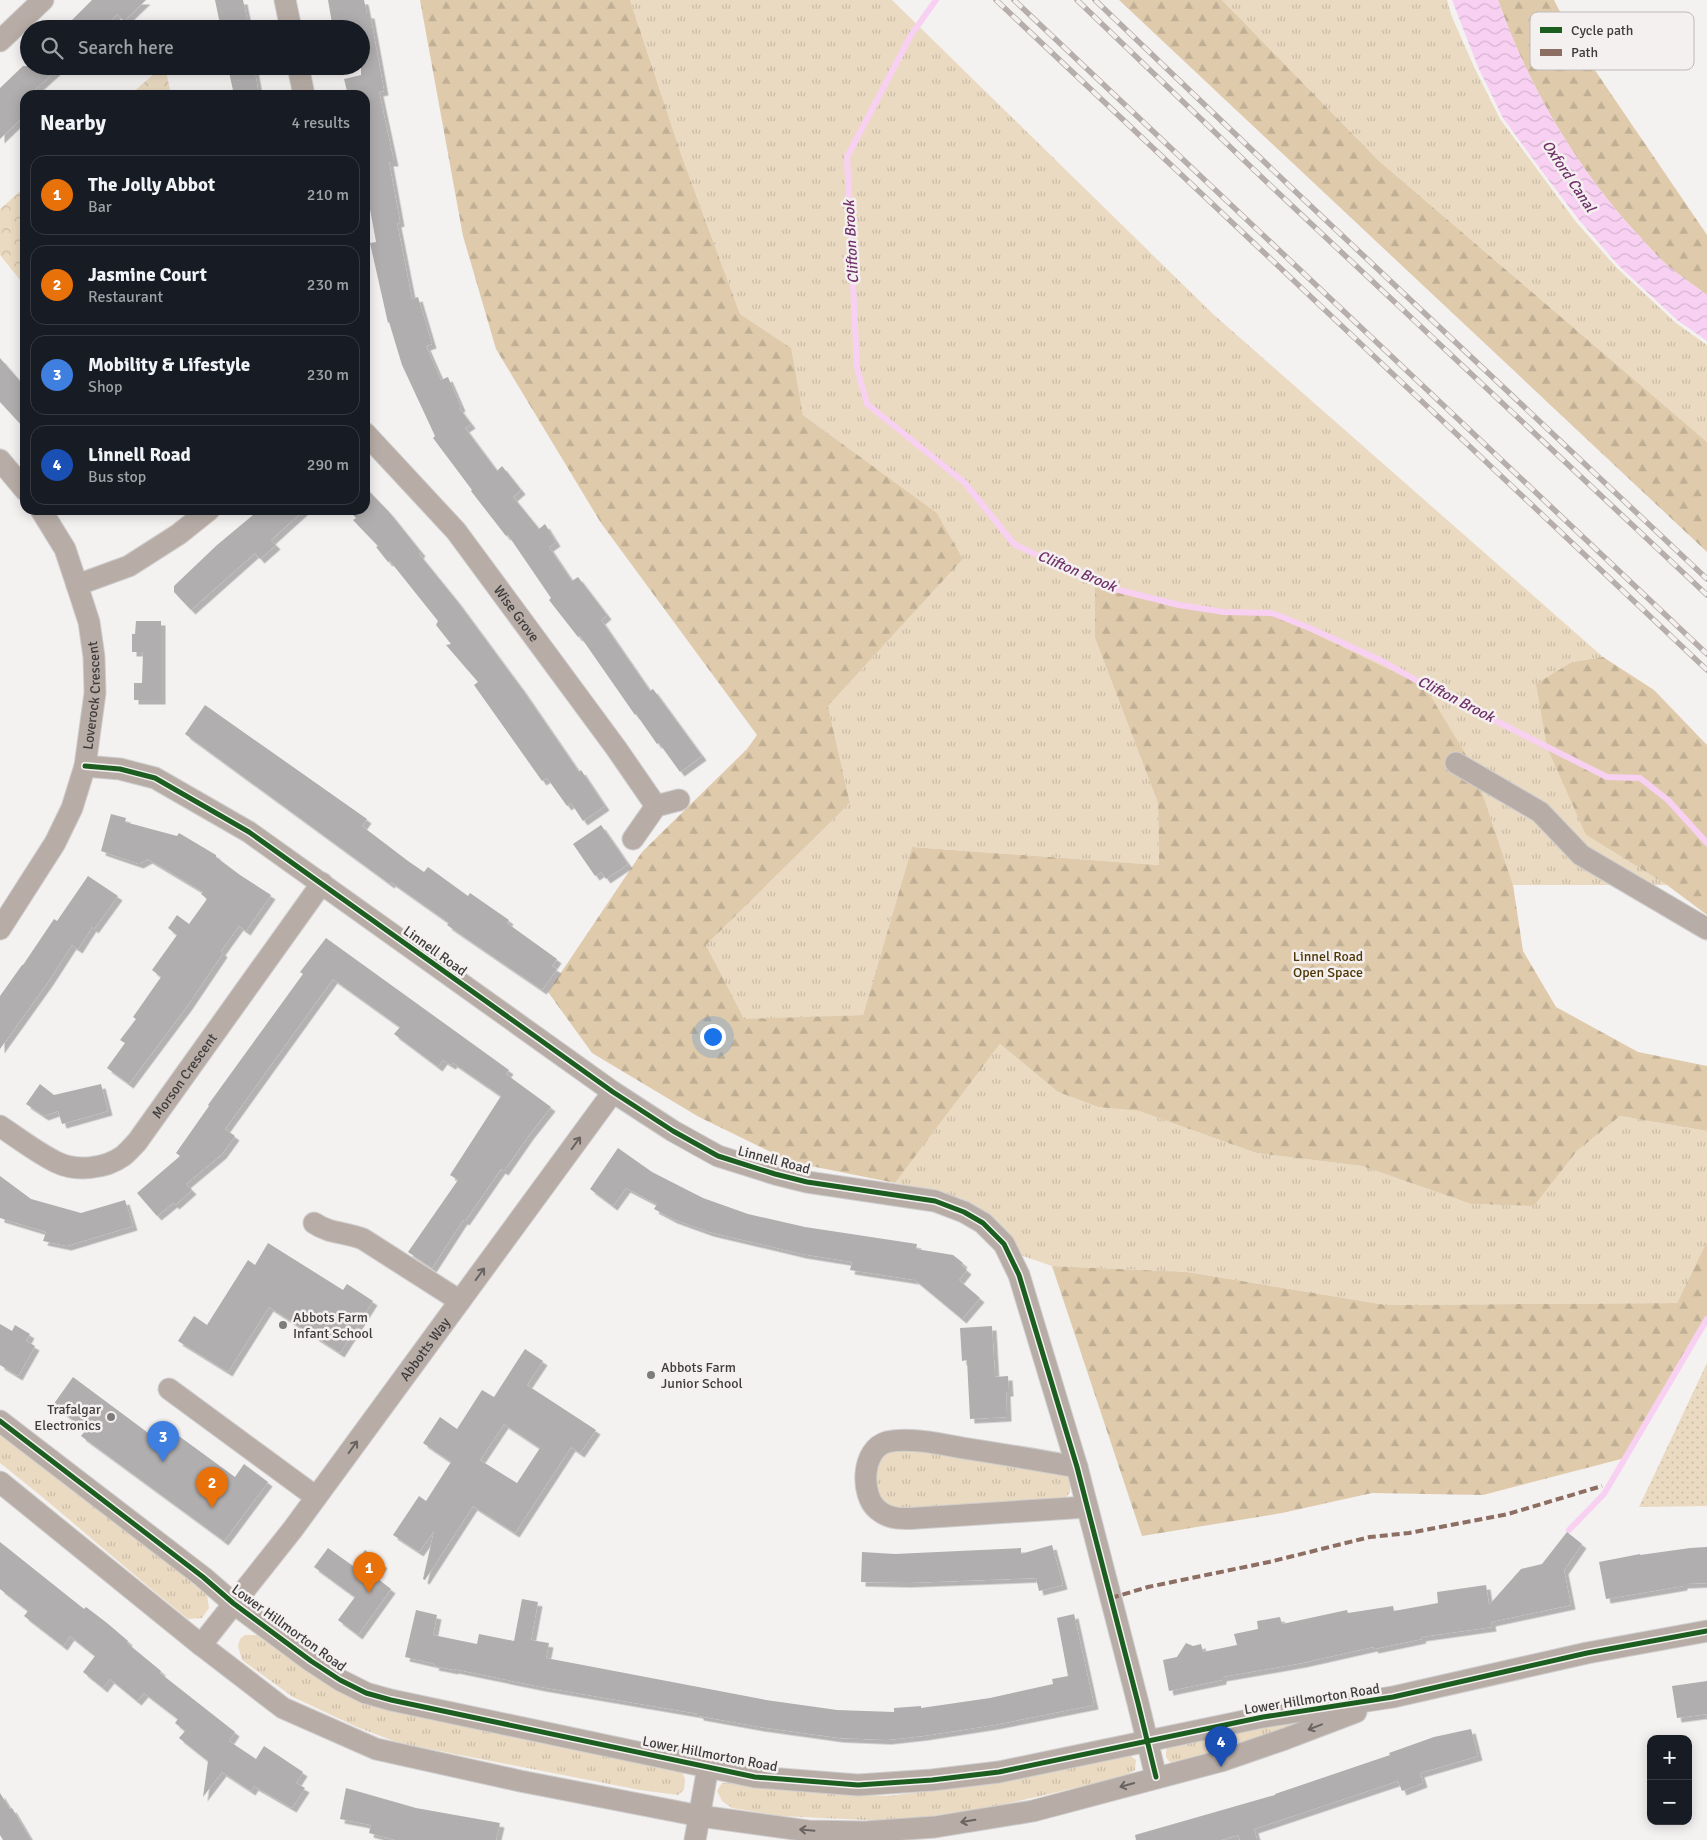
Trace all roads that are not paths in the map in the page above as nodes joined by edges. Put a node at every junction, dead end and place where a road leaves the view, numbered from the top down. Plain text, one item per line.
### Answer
1 (43, 0) edge
2 (285, 0) edge
3 (22, 20) edge
4 (289, 20) edge
5 (20, 21) edge
6 (0, 40) edge
7 (300, 75) edge
8 (303, 90) edge
9 (370, 438) edge
10 (0, 460) edge
11 (20, 484) edge
12 (43, 515) edge
13 (203, 515) edge
14 (77, 585) junction
15 (1456, 763) dead end
16 (85, 766) junction
17 (680, 800) dead end
18 (656, 806) junction
19 (634, 839) dead end
20 (322, 883) junction
21 (0, 929) edge
22 (1707, 930) edge
23 (613, 1092) junction
24 (0, 1126) edge
25 (314, 1223) dead end
26 (460, 1301) junction
27 (169, 1389) dead end
28 (0, 1421) edge
29 (1076, 1467) junction
30 (0, 1482) edge
31 (320, 1492) junction
32 (1087, 1507) junction
33 (233, 1603) junction
34 (1707, 1631) edge
35 (201, 1645) junction
36 (1393, 1697) junction
37 (1147, 1741) junction
38 (708, 1766) junction
39 (1156, 1777) junction
40 (700, 1816) junction
41 (695, 1840) edge

1 - 3 street
2 - 4 street
5 - 6 street
7 - 8 street
9 - 18 street, Wise Grove
10 - 11 street
12 - 14 street, Loverock Crescent
13 - 14 street
14 - 16 street, Loverock Crescent
15 - 22 street
16 - 20 street, Linnell Road
16 - 21 street, Loverock Crescent
17 - 18 street
18 - 19 street
20 - 23 street, Linnell Road
20 - 24 street, Morson Crescent
26 -> 23 street, Abbotts Way
23 - 29 street, Linnell Road
25 - 26 street
31 -> 26 street, Abbotts Way
27 - 31 street
28 - 33 street, Lower Hillmorton Road
29 - 32 street, Linnell Road
29 - 32 street
30 - 35 street, Lower Hillmorton Road
31 - 33 street, Abbotts Way
32 - 37 street, Linnell Road
33 - 35 street, Abbotts Way
33 - 38 street, Lower Hillmorton Road
34 - 36 street, Lower Hillmorton Road
35 - 40 street, Lower Hillmorton Road
36 - 37 street, Lower Hillmorton Road
36 -> 39 street, Lower Hillmorton Road
37 - 38 street, Lower Hillmorton Road
37 - 39 street, Linnell Road
38 - 40 street
39 -> 40 street, Lower Hillmorton Road
40 - 41 street

